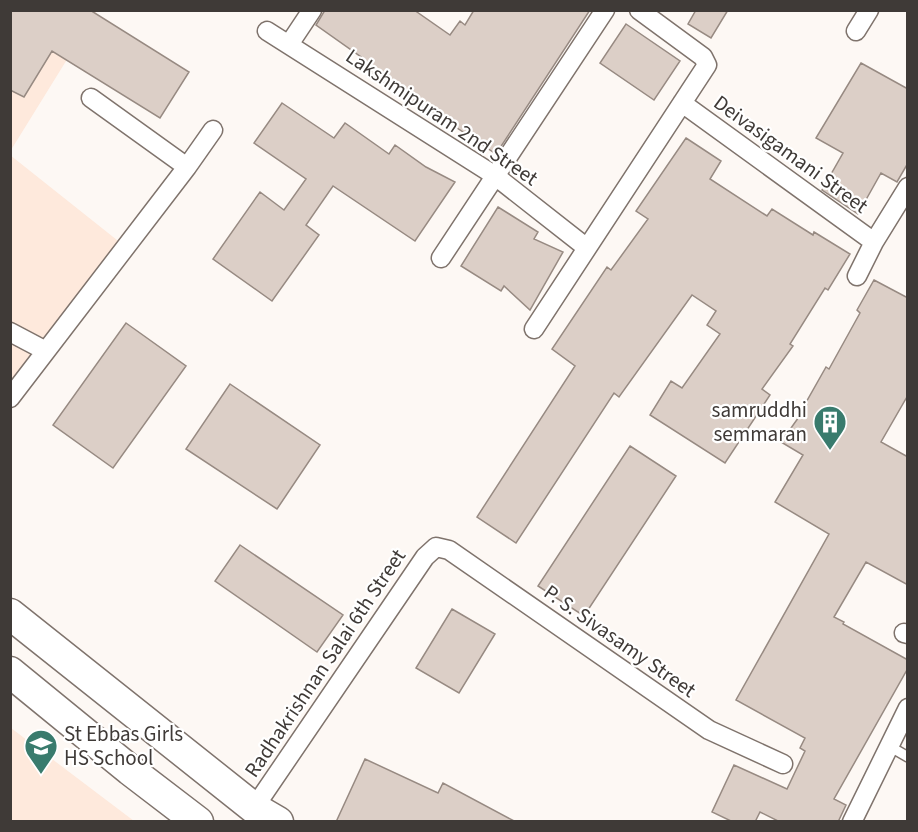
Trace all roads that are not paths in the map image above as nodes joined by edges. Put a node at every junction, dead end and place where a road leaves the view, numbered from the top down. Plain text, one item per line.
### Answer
1 (312, 10) edge
2 (605, 10) edge
3 (639, 10) edge
4 (869, 10) edge
5 (267, 31) dead end
6 (856, 32) dead end
7 (290, 43) junction
8 (91, 98) dead end
9 (682, 103) junction
10 (213, 130) dead end
11 (187, 166) junction
12 (494, 175) junction
13 (908, 187) edge
14 (874, 242) junction
15 (588, 248) junction
16 (441, 258) dead end
17 (857, 276) dead end
18 (534, 329) dead end
19 (10, 332) edge
20 (46, 351) junction
21 (10, 398) edge
22 (436, 547) joint
23 (10, 614) edge
24 (10, 672) edge
25 (908, 708) edge
26 (889, 746) junction
27 (908, 757) edge
28 (783, 764) dead end
29 (266, 815) edge
30 (198, 822) edge
31 (852, 822) edge

1 - 7 street
2 - 12 street
3 - 9 street
4 - 6 street
5 - 7 street, Lakshmipuram 2nd Street
7 - 12 street, Lakshmipuram 2nd Street
8 - 11 street
9 - 14 street, Deivasigamani Street
9 - 15 street
10 - 11 street
11 - 20 street
12 - 15 street, Lakshmipuram 2nd Street
12 - 16 street
13 - 14 street
14 - 17 street
15 - 18 street
19 - 20 street
20 - 21 street
22 - 28 street, P. S. Sivasamy Street
22 - 29 street, Radhakrishnan Salai 6th Street
23 - 29 main road
24 - 30 main road
25 - 26 street
26 - 27 lane
26 - 31 street

